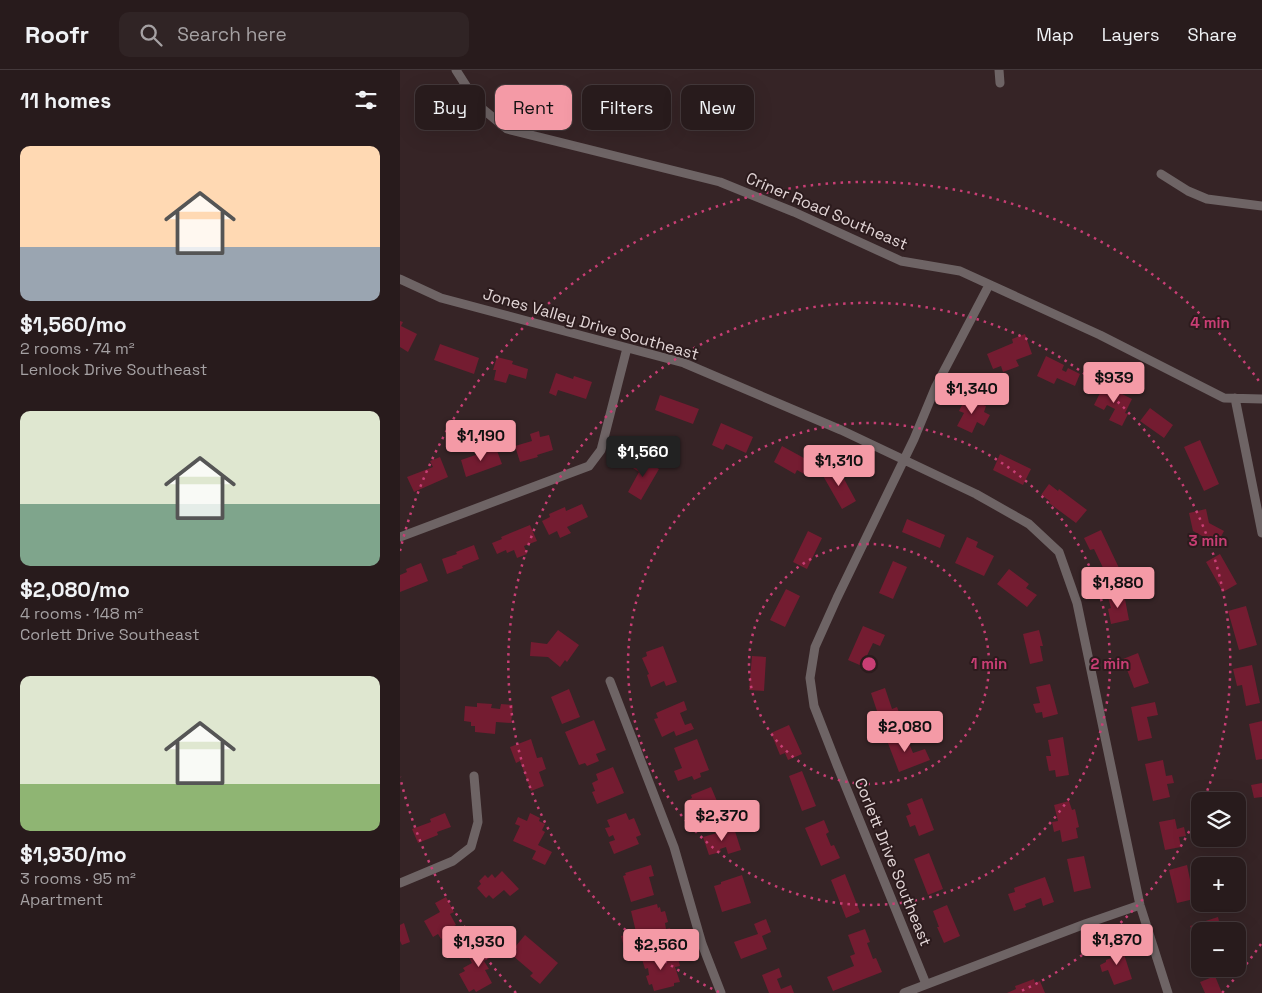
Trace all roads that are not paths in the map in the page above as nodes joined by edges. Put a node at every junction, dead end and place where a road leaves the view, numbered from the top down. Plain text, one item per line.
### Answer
1 (456, 70) edge
2 (999, 70) edge
3 (1000, 83) dead end
4 (1161, 174) dead end
5 (1262, 206) edge
6 (400, 279) edge
7 (989, 285) junction
8 (627, 348) junction
9 (1236, 398) junction
10 (1262, 399) edge
11 (904, 460) junction
12 (1262, 533) edge
13 (400, 538) edge
14 (610, 681) dead end
15 (474, 776) dead end
16 (400, 883) edge
17 (1140, 905) junction
18 (926, 984) junction
19 (721, 993) edge
20 (904, 993) edge
21 (1168, 993) edge

1 - 7 street, Criner Road Southeast
2 - 3 street
4 - 5 street
6 - 8 street, Jones Valley Drive Southeast
7 - 9 street, Criner Road Southeast
7 - 11 street, Corlett Drive Southeast
8 - 11 street, Jones Valley Drive Southeast
8 - 13 street
9 - 10 street, Criner Road Southeast
9 - 12 street
11 - 17 street, Jones Valley Drive Southeast
11 - 18 street, Corlett Drive Southeast
14 - 19 street
15 - 16 street
17 - 18 street
17 - 21 street, Jones Valley Drive Southeast
18 - 20 street

